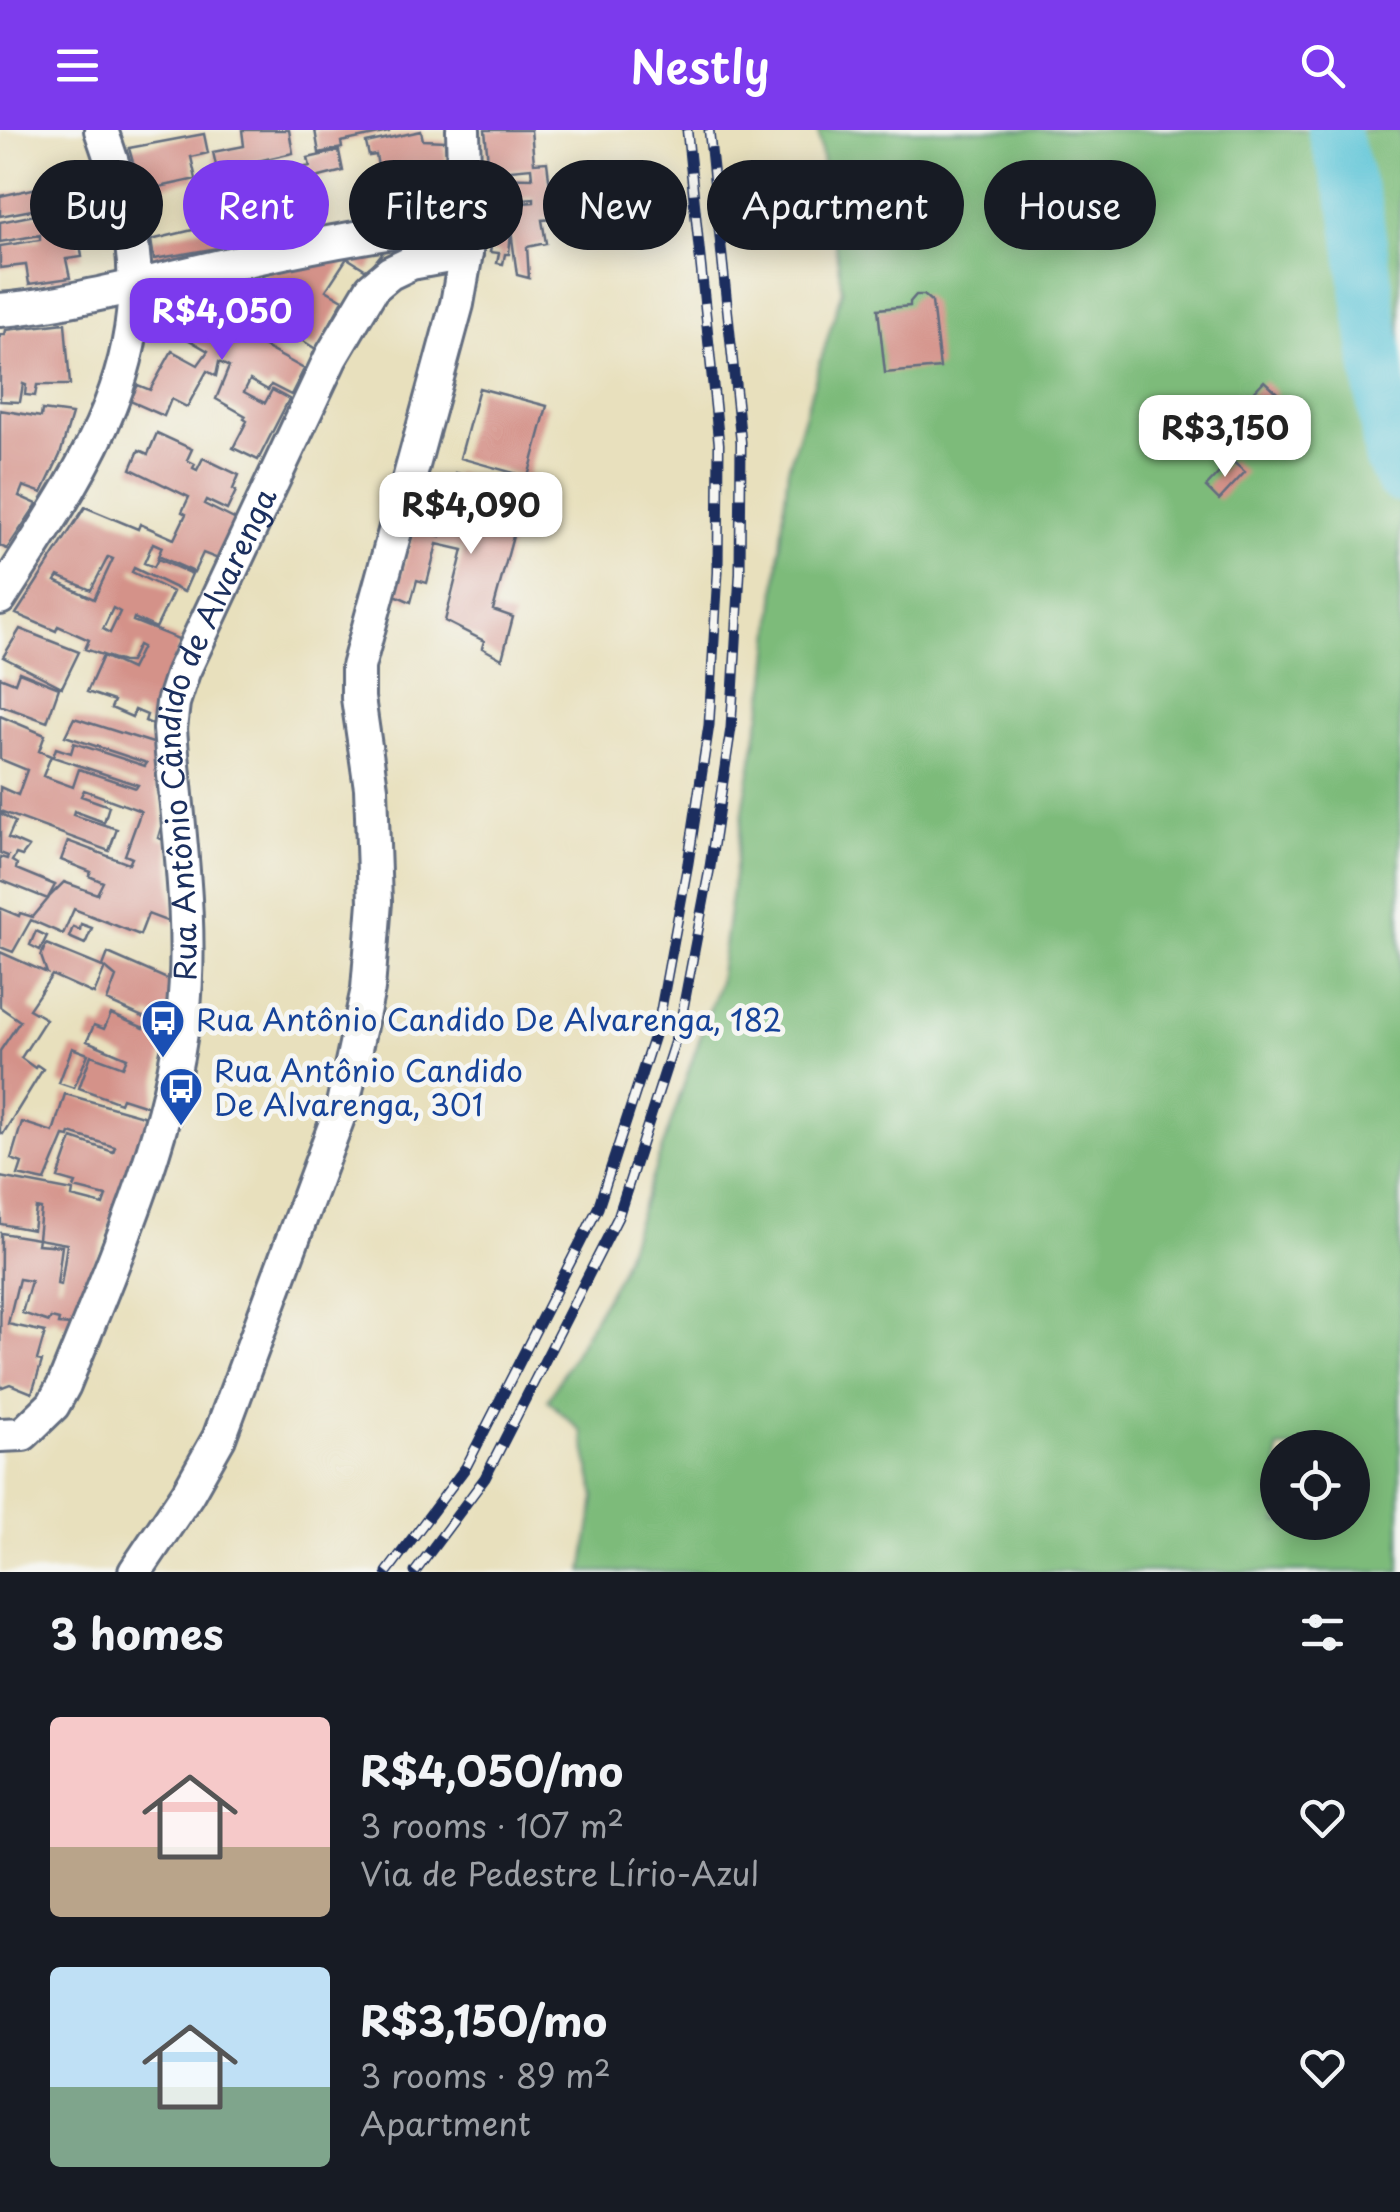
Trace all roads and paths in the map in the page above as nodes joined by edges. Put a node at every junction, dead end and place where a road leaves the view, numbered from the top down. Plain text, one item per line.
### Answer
1 (101, 130) edge
2 (463, 130) edge
3 (464, 160) edge
4 (349, 240) edge
5 (440, 250) edge
6 (465, 250) edge
7 (133, 286) junction
8 (0, 310) edge
9 (0, 598) edge
10 (0, 1435) edge
11 (135, 1572) edge

1 - 7 street
2 - 3 street
4 - 7 street
5 - 10 street, Rua Antônio Cândido de Alvarenga
6 - 11 street
7 - 8 street
7 - 9 street

